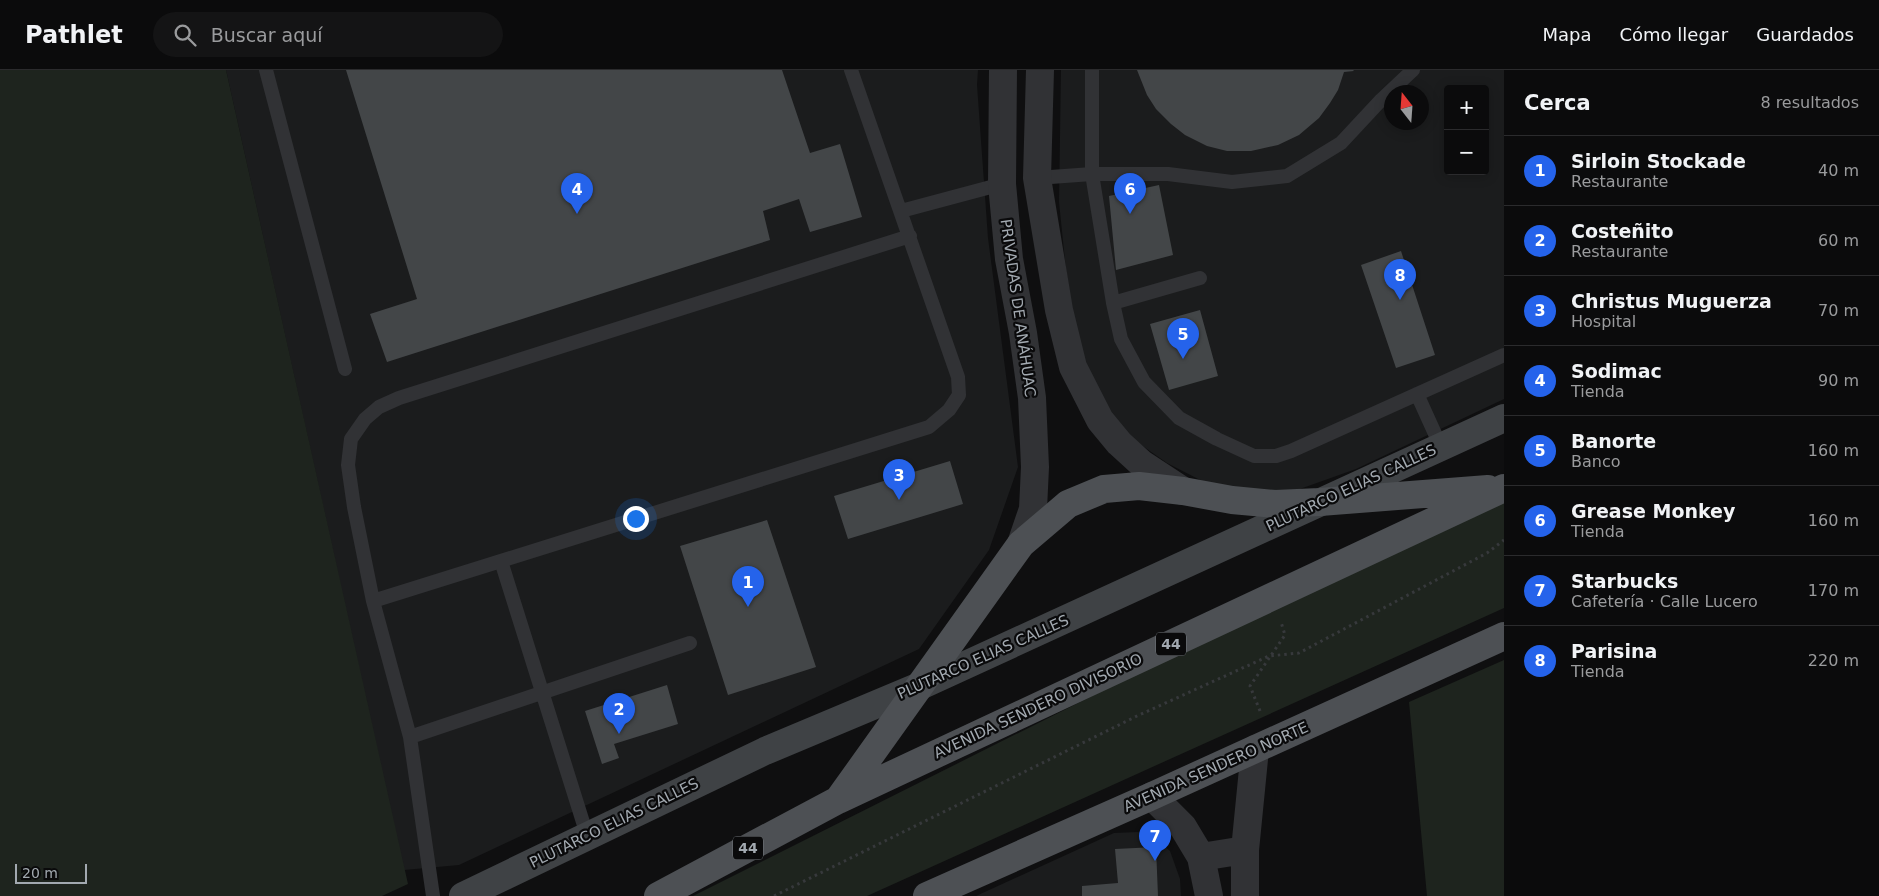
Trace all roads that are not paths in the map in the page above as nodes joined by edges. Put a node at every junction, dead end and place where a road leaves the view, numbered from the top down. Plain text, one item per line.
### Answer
1 (266, 70) edge
2 (851, 70) edge
3 (1003, 70) edge
4 (1040, 70) edge
5 (1092, 70) edge
6 (1413, 70) edge
7 (1092, 174) junction
8 (1037, 178) junction
9 (1002, 184) junction
10 (901, 211) junction
11 (910, 236) junction
12 (1200, 278) dead end
13 (1113, 303) junction
14 (1504, 355) edge
15 (345, 369) dead end
16 (1417, 394) junction
17 (1504, 418) edge
18 (1441, 447) junction
19 (1504, 488) edge
20 (1183, 491) junction
21 (1320, 502) junction
22 (1021, 544) junction
23 (501, 561) junction
24 (373, 601) junction
25 (1504, 636) edge
26 (690, 643) dead end
27 (920, 686) junction
28 (543, 693) junction
29 (410, 737) junction
30 (1255, 749) junction
31 (1152, 796) junction
32 (838, 800) junction
33 (587, 835) junction
34 (1245, 850) junction
35 (1201, 857) junction
36 (433, 896) edge
37 (462, 896) edge
38 (658, 896) edge
39 (927, 896) edge
40 (1209, 896) edge
41 (1245, 896) edge

1 - 15 lane
2 - 10 lane
3 - 9 street, PRIVADAS DE ANÁHUAC
4 - 8 street
5 - 7 lane
6 - 7 lane
7 - 8 lane
7 - 13 lane
8 - 9 street
8 - 20 street
9 - 10 lane
9 - 22 street, PRIVADAS DE ANÁHUAC
10 - 11 lane
11 - 23 lane
11 - 24 lane
12 - 13 lane
13 - 16 lane
14 - 16 lane
16 - 18 lane
17 - 18 street, PLUTARCO ELIAS CALLES
18 - 21 street, PLUTARCO ELIAS CALLES
19 - 21 main road
19 - 32 main road, AVENIDA SENDERO DIVISORIO / 44
20 - 21 main road
20 - 22 main road
21 - 27 street, PLUTARCO ELIAS CALLES
22 - 27 main road
23 - 24 lane
23 - 28 lane
24 - 29 lane
25 - 30 main road, AVENIDA SENDERO NORTE
26 - 28 lane
27 - 32 main road
27 - 33 street, PLUTARCO ELIAS CALLES
28 - 29 lane
28 - 33 lane
29 - 36 lane
30 - 31 main road, AVENIDA SENDERO NORTE
30 - 34 street
31 - 35 street
31 - 39 main road, AVENIDA SENDERO NORTE
32 - 38 main road, AVENIDA SENDERO DIVISORIO / 44
33 - 37 street, PLUTARCO ELIAS CALLES
34 - 35 street
34 - 41 street
35 - 40 street

